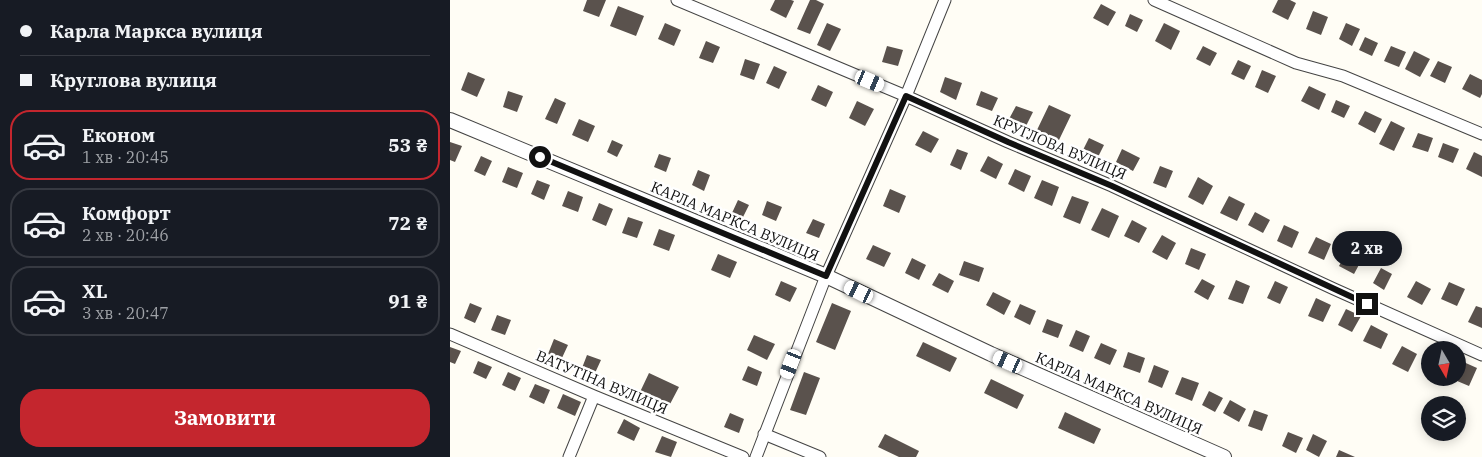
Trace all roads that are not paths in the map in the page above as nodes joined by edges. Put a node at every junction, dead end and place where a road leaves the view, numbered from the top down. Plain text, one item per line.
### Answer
1 (677, 0) edge
2 (945, 0) edge
3 (1154, 0) edge
4 (906, 96) junction
5 (450, 120) edge
6 (1482, 134) edge
7 (826, 276) junction
8 (450, 334) edge
9 (1482, 355) edge
10 (594, 396) junction
11 (764, 434) junction
12 (569, 457) edge
13 (743, 457) edge
14 (756, 457) edge
15 (820, 457) edge
16 (1224, 457) edge

1 - 4 street, КРУГЛОВА ВУЛИЦЯ
2 - 4 street
3 - 6 street
4 - 7 street
4 - 9 street, КРУГЛОВА ВУЛИЦЯ
5 - 7 street, КАРЛА МАРКСА ВУЛИЦЯ
7 - 11 street
7 - 16 street, КАРЛА МАРКСА ВУЛИЦЯ
8 - 10 street, ВАТУТІНА ВУЛИЦЯ
10 - 12 street
10 - 13 street, ВАТУТІНА ВУЛИЦЯ
11 - 14 street
11 - 15 street

